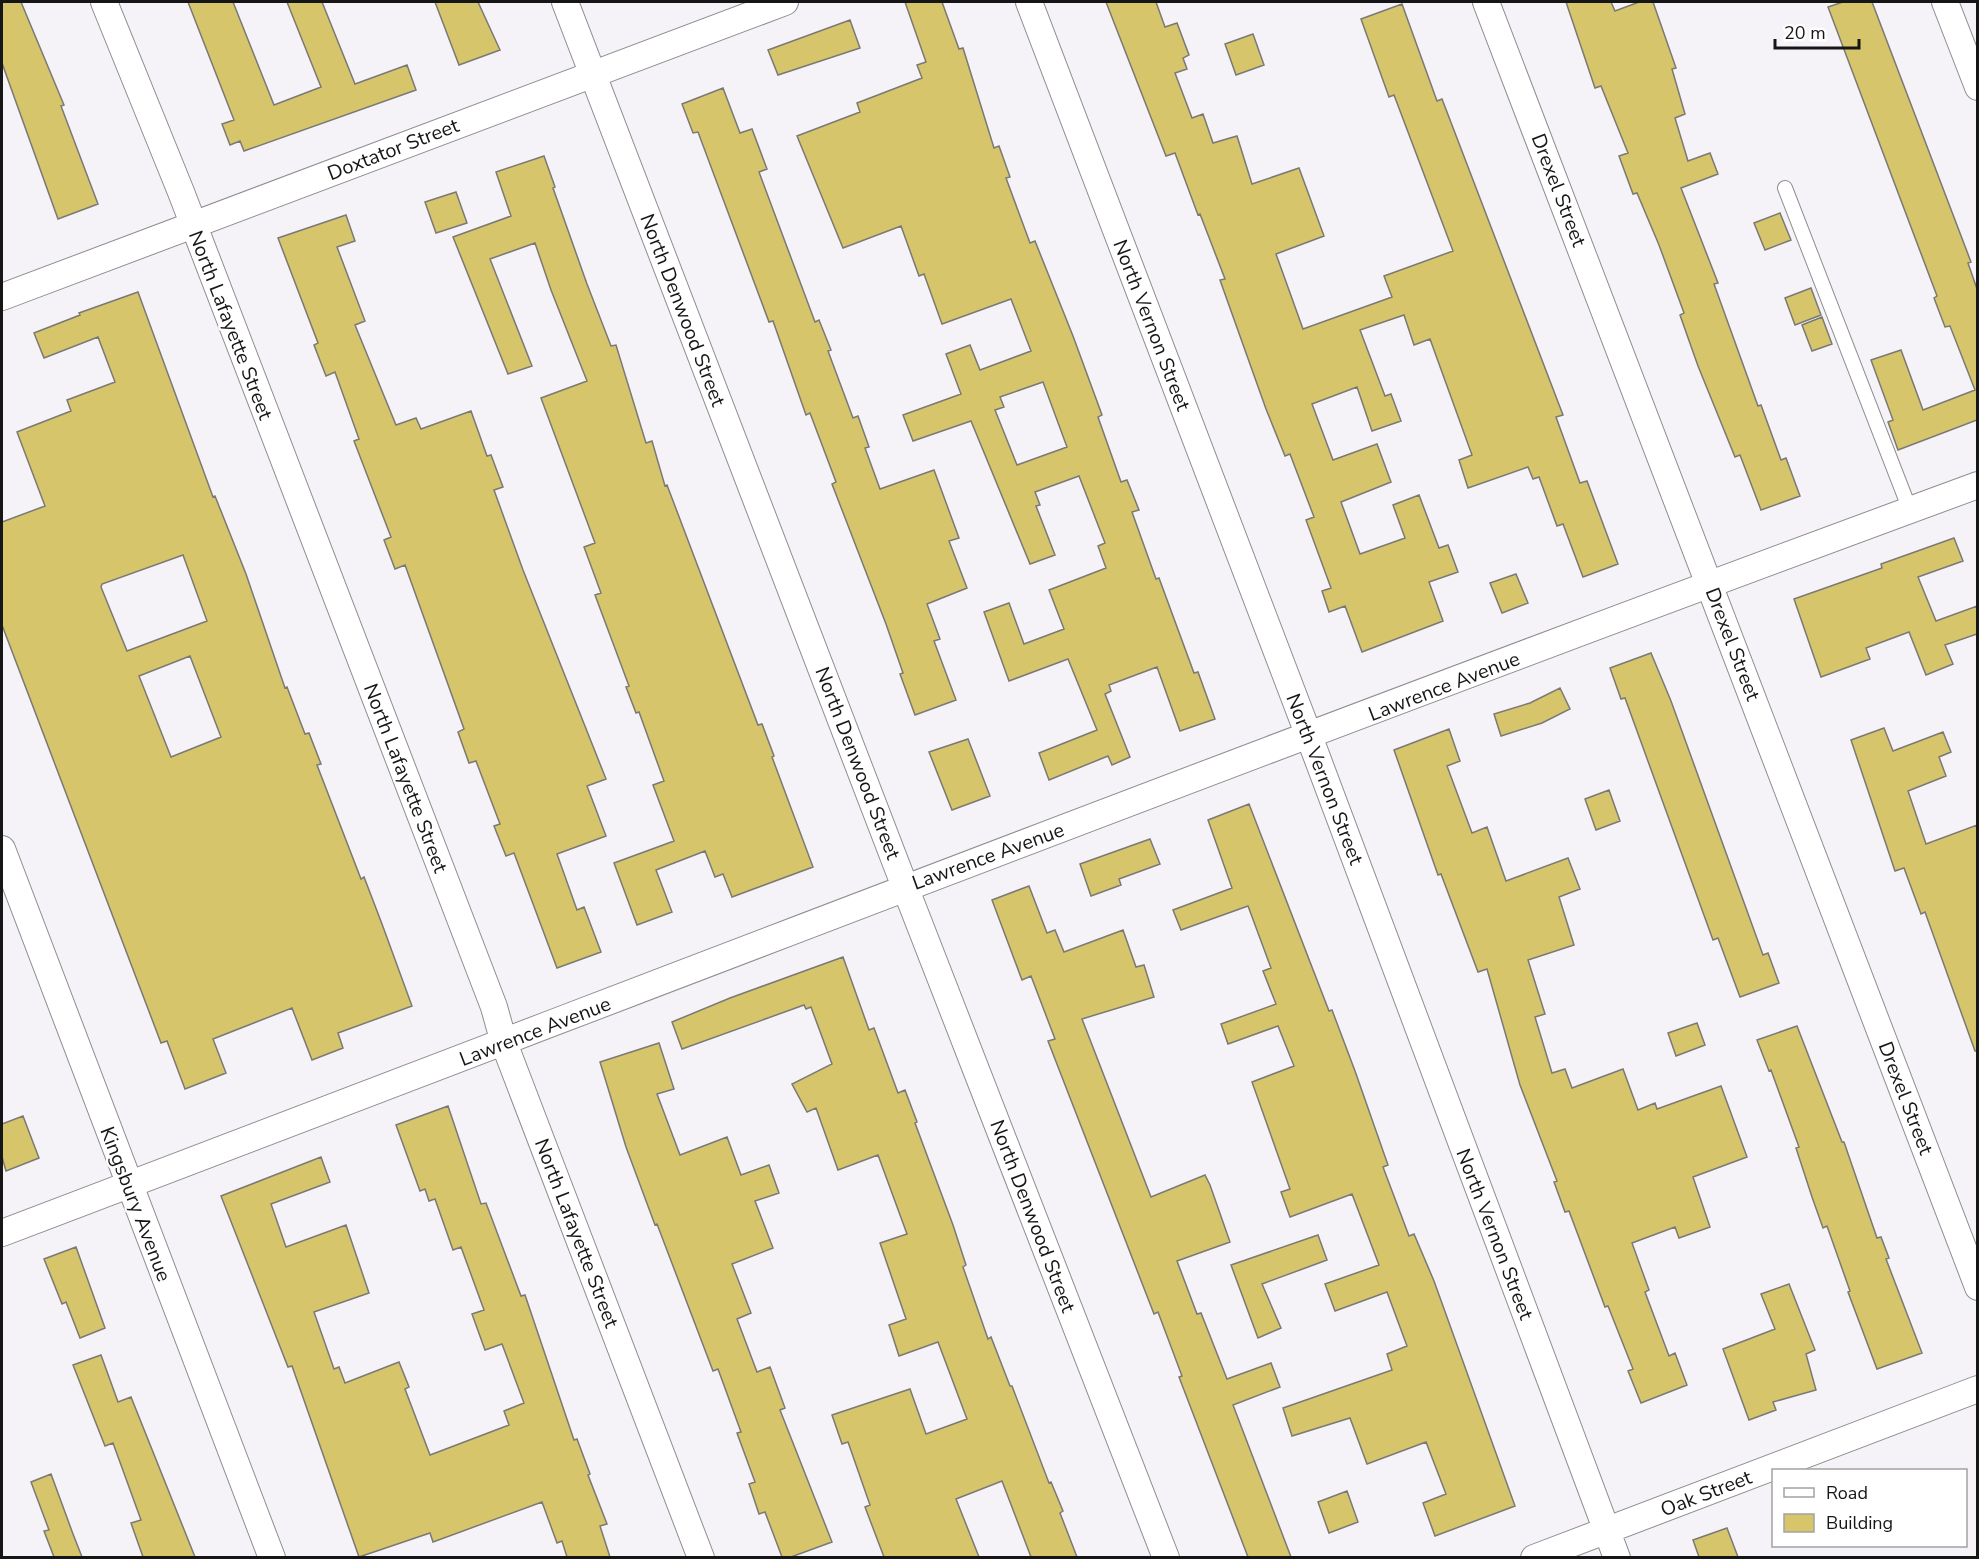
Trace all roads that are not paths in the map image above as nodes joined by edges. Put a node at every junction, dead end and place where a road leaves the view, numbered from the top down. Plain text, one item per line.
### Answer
1 (104, 2) edge
2 (565, 2) edge
3 (785, 2) edge
4 (1029, 2) edge
5 (1486, 2) edge
6 (1945, 2) edge
7 (592, 73) junction
8 (1977, 87) edge
9 (1785, 188) dead end
10 (192, 224) junction
11 (2, 297) edge
12 (1977, 485) edge
13 (1910, 510) junction
14 (1710, 585) junction
15 (1309, 736) junction
16 (2, 849) edge
17 (905, 887) junction
18 (504, 1043) junction
19 (129, 1184) junction
20 (2, 1233) edge
21 (1977, 1287) edge
22 (1977, 1389) edge
23 (1607, 1530) junction
24 (272, 1557) edge
25 (701, 1557) edge
26 (1166, 1557) edge
27 (1534, 1557) edge
28 (1617, 1557) edge

1 - 10 street, North Lafayette Street
2 - 7 street, North Denwood Street
3 - 7 street, Doxtator Street
4 - 15 street, North Vernon Street
5 - 14 street, Drexel Street
6 - 8 street
7 - 10 street, Doxtator Street
7 - 17 street, North Denwood Street
9 - 13 lane
10 - 11 street, Doxtator Street
10 - 18 street, North Lafayette Street
12 - 13 street, Lawrence Avenue
13 - 14 street, Lawrence Avenue
14 - 15 street, Lawrence Avenue
14 - 21 street, Drexel Street
15 - 17 street, Lawrence Avenue
15 - 23 street, North Vernon Street
16 - 19 street, Kingsbury Avenue
17 - 18 street, Lawrence Avenue
17 - 26 street, North Denwood Street
18 - 19 street, Lawrence Avenue
18 - 25 street, North Lafayette Street
19 - 20 street, Lawrence Avenue
19 - 24 street, Kingsbury Avenue
22 - 23 street, Oak Street
23 - 27 street, Oak Street
23 - 28 street, North Vernon Street

